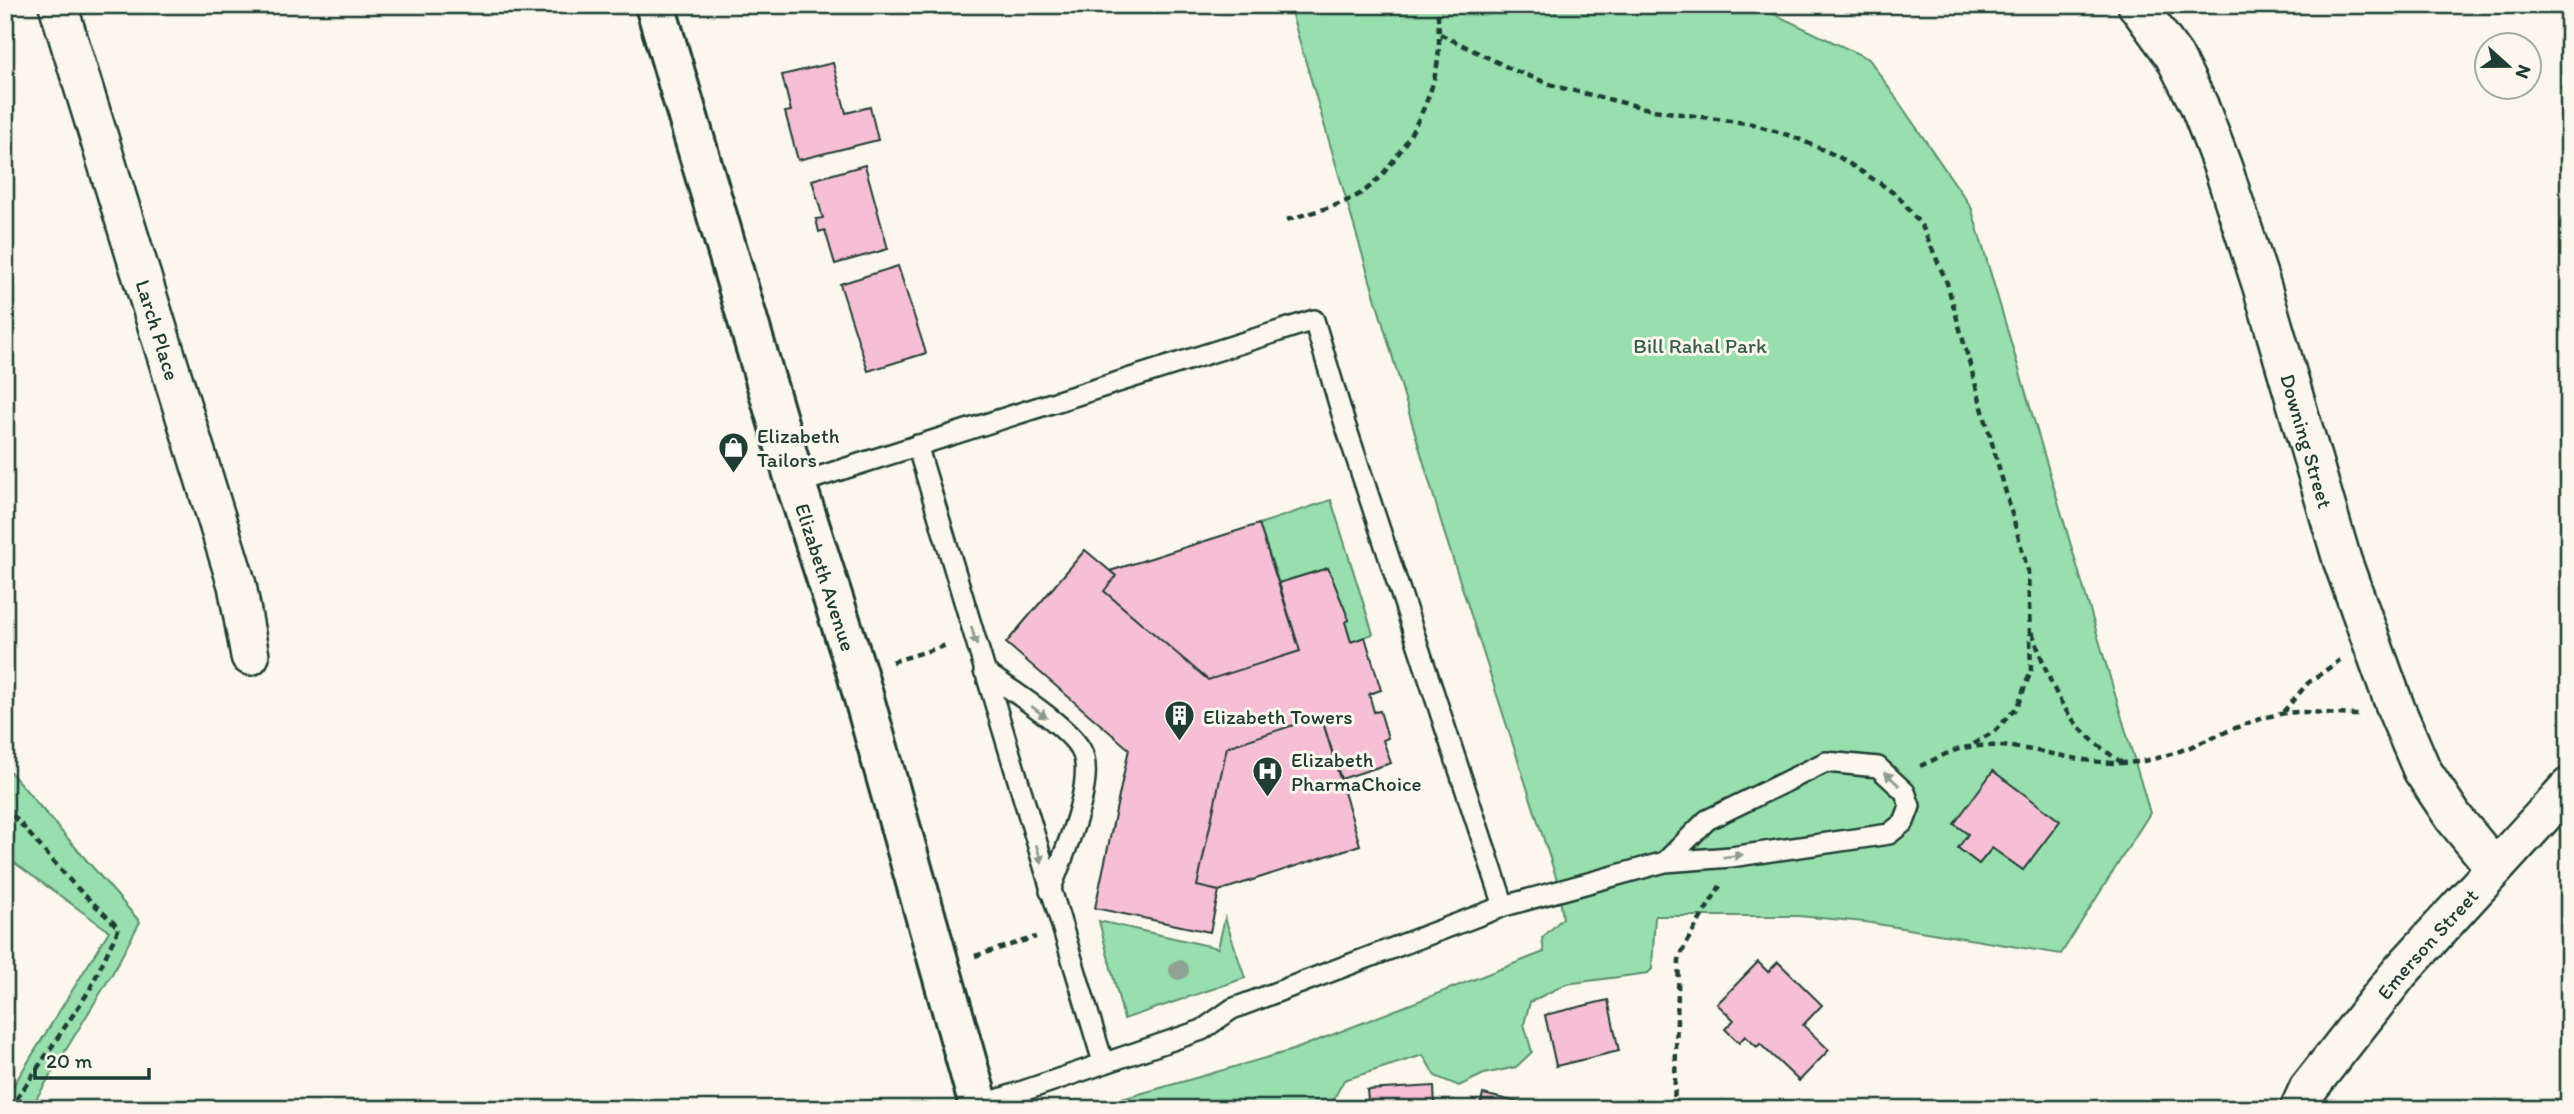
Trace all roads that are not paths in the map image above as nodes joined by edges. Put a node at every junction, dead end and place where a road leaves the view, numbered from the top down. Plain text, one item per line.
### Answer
1 (58, 5) edge
2 (655, 5) edge
3 (2137, 5) edge
4 (917, 445) junction
5 (796, 484) junction
6 (250, 656) dead end
7 (984, 671) junction
8 (2569, 787) edge
9 (1665, 862) junction
10 (2495, 868) junction
11 (1050, 891) junction
12 (1504, 906) junction
13 (1103, 1062) junction
14 (980, 1108) edge
15 (2299, 1109) edge

1 - 6 street, Larch Place
2 - 5 main road, Elizabeth Avenue
3 - 10 street, Downing Street
4 - 5 lane
4 -> 7 lane
4 - 12 lane
5 - 14 main road, Elizabeth Avenue
7 -> 11 lane
7 -> 11 lane
8 - 10 street, Emerson Street
9 -> 9 lane
9 - 12 lane
10 - 15 street, Emerson Street
11 - 13 lane
12 - 13 lane
13 - 14 lane

